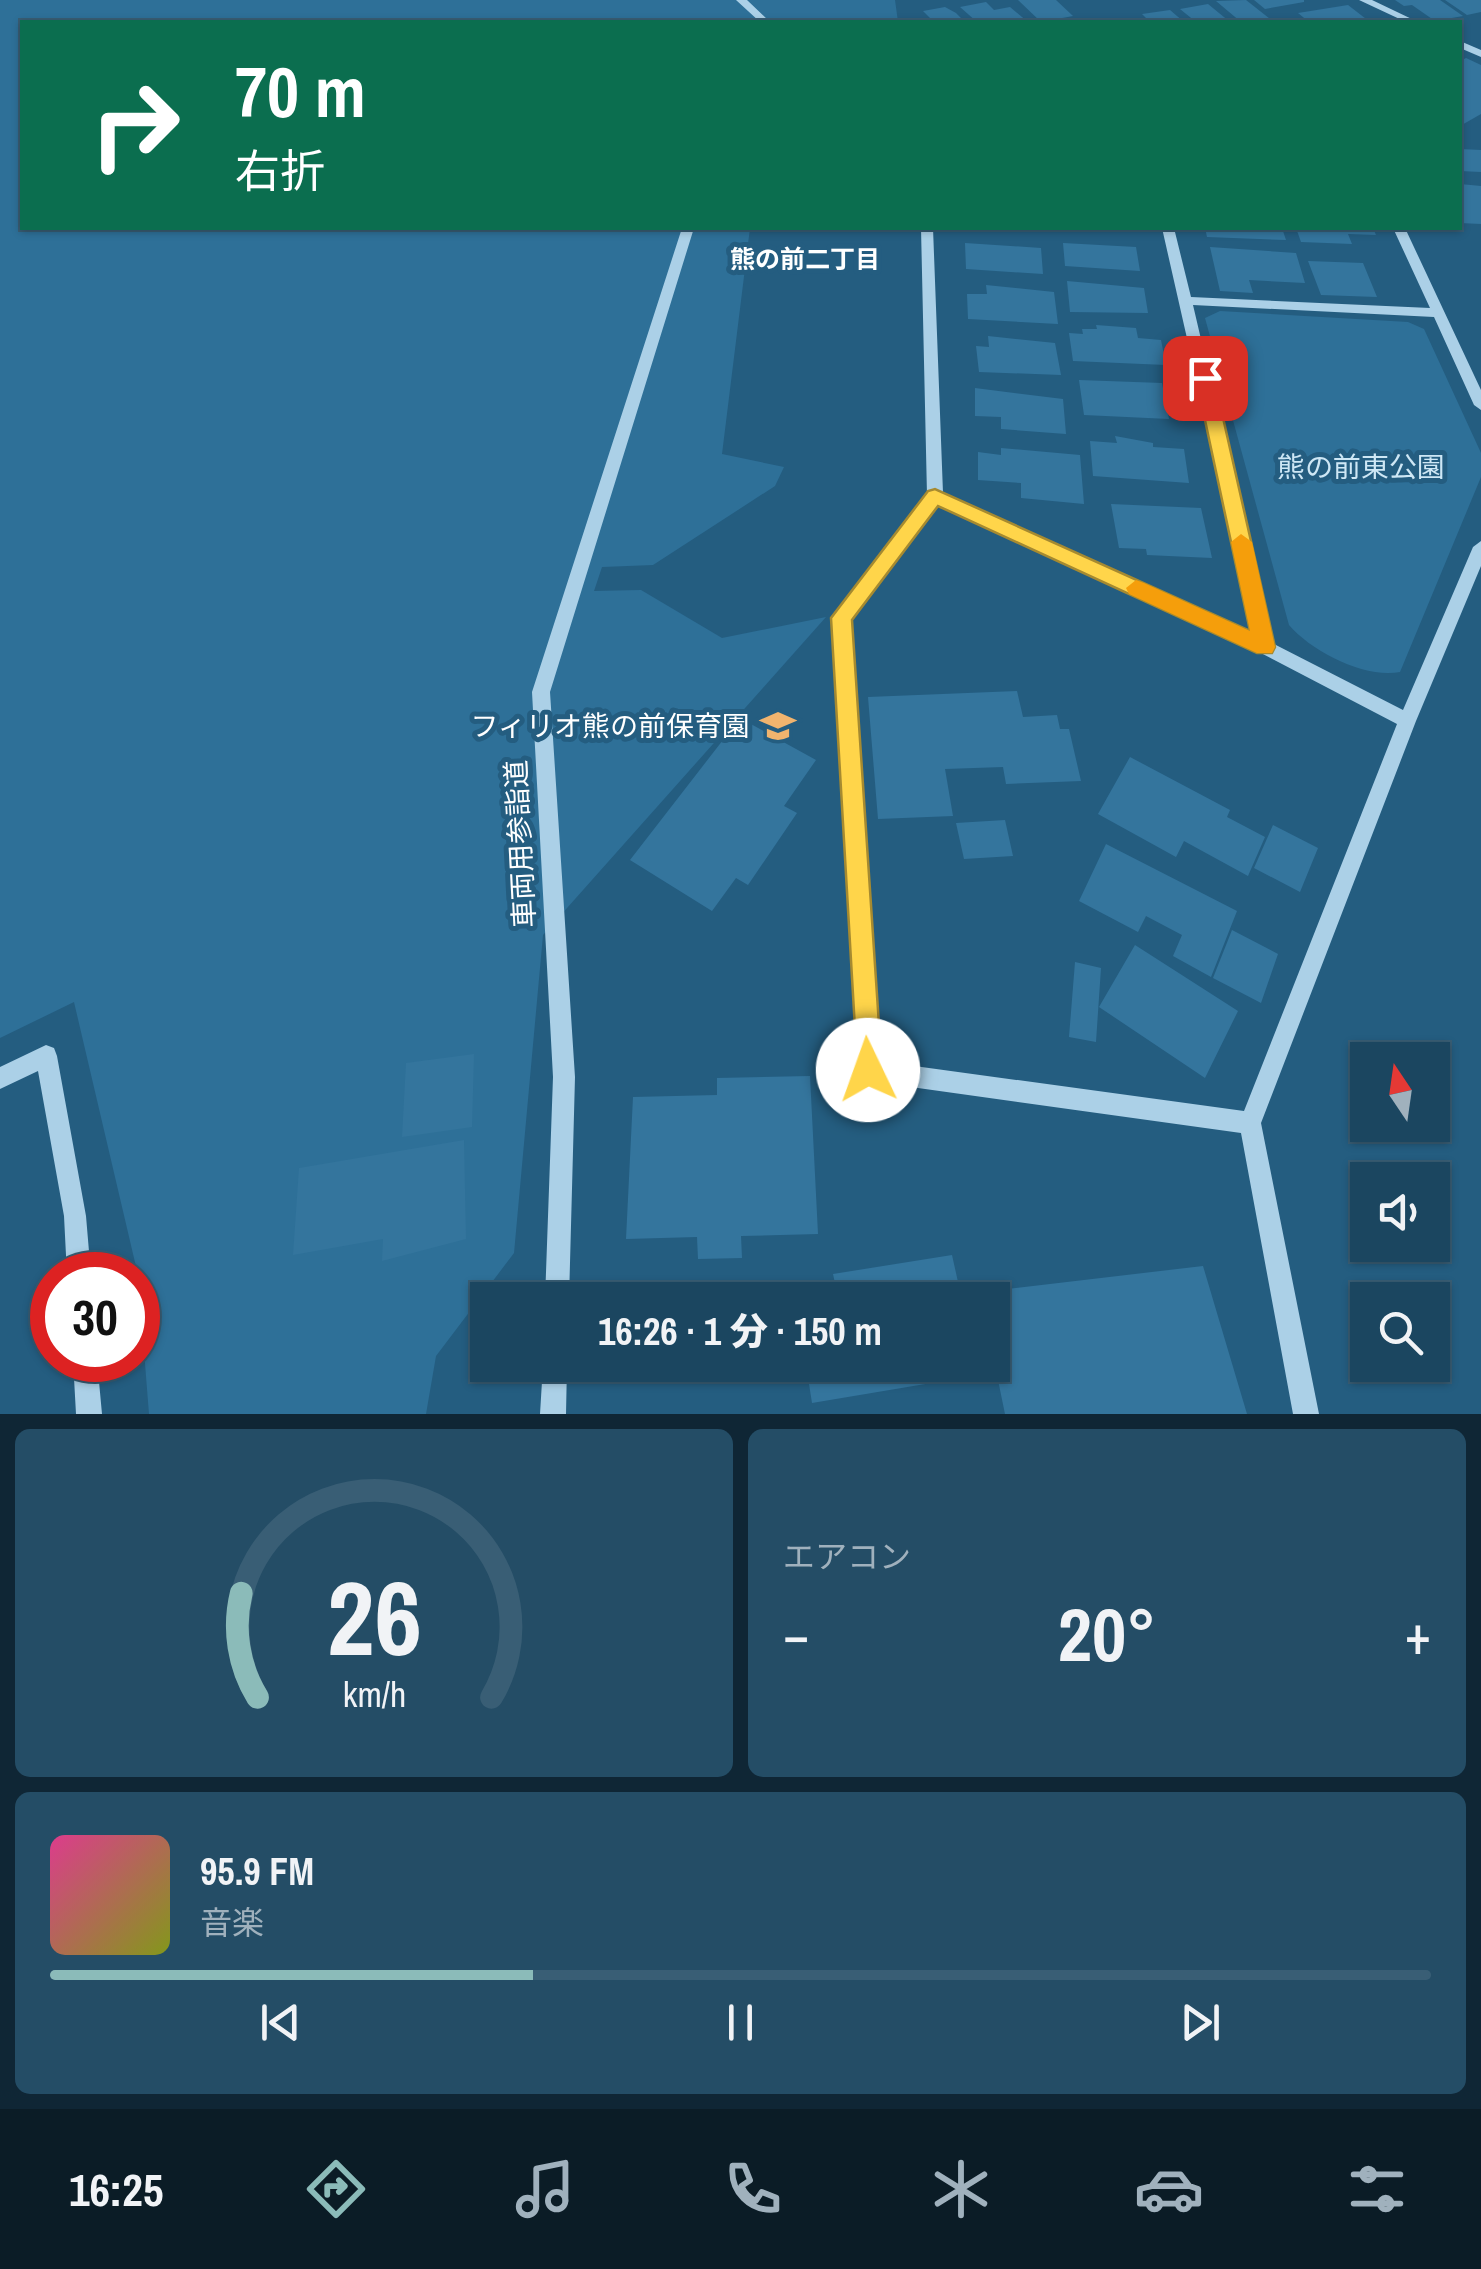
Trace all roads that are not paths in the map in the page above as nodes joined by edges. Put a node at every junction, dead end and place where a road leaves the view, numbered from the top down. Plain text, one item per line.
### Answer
1 (741, 0) edge
2 (1364, 0) edge
3 (764, 20) edge
4 (1408, 20) edge
5 (687, 230) edge
6 (927, 230) edge
7 (1169, 230) edge
8 (1400, 230) edge
9 (1188, 300) junction
10 (1436, 313) junction
11 (1481, 406) edge
12 (935, 496) junction
13 (1481, 548) edge
14 (1264, 647) junction
15 (1407, 721) junction
16 (0, 1078) edge
17 (1250, 1123) junction
18 (77, 1252) edge
19 (558, 1282) edge
20 (87, 1382) edge
21 (554, 1382) edge
22 (89, 1414) edge
23 (553, 1414) edge
24 (1306, 1414) edge

1 - 3 street
2 - 4 street
5 - 19 street, 車両用参詣道
6 - 12 street
7 - 9 street
8 - 10 street
9 - 10 street
9 - 14 street
10 - 11 street
12 - 14 street
12 - 17 street
13 - 15 street
14 - 15 street
15 - 17 street
16 - 18 street
17 - 24 street
20 - 22 street
21 - 23 street

